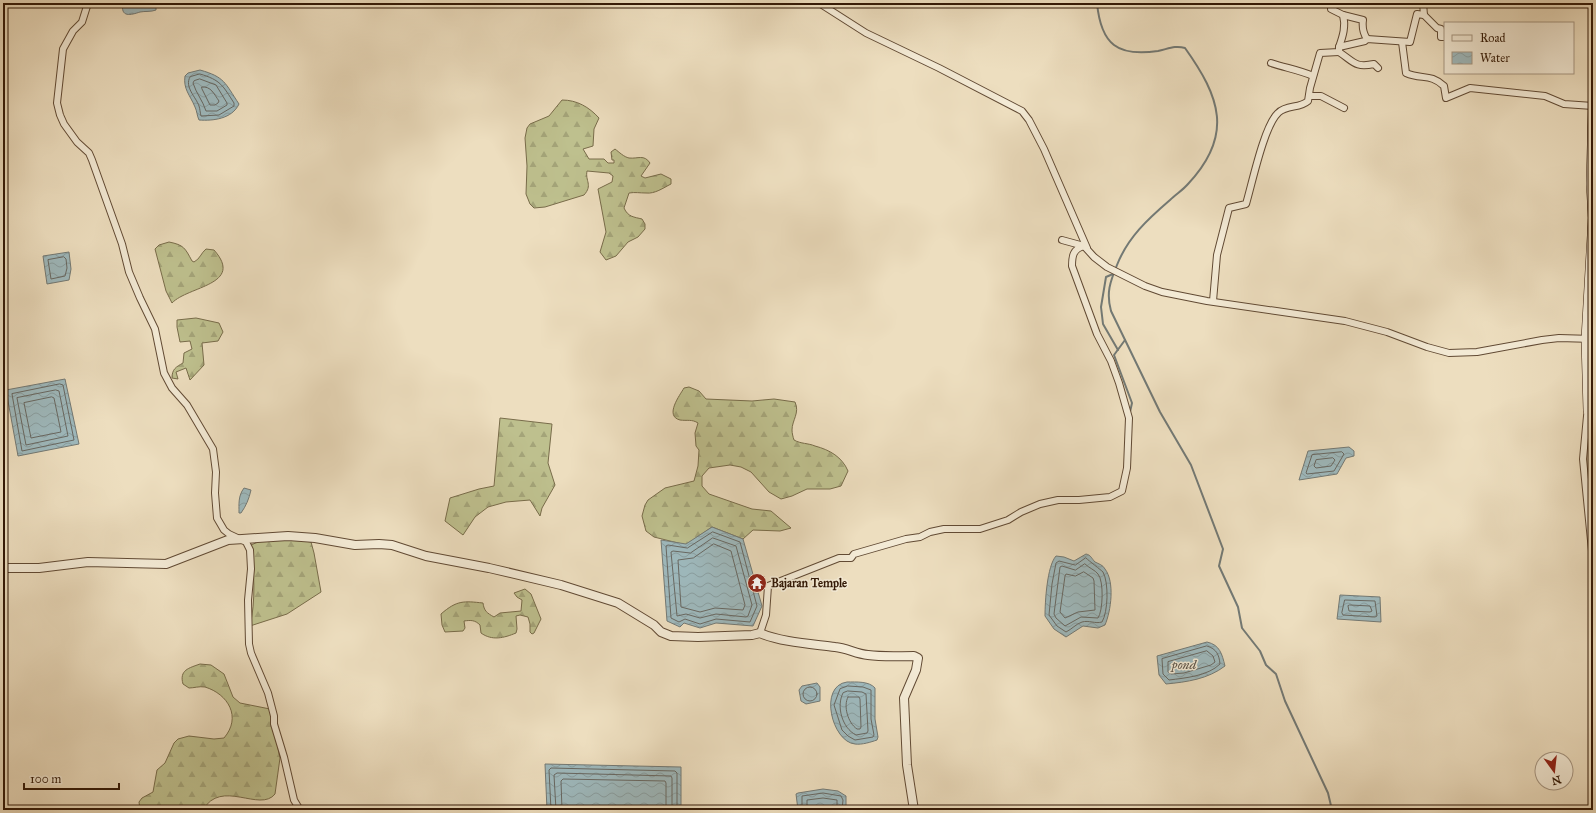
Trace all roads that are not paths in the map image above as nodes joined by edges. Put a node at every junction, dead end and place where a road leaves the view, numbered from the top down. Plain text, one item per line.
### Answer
1 (88, 3) edge
2 (819, 3) edge
3 (1332, 3) edge
4 (1423, 3) edge
5 (1343, 15) junction
6 (1424, 16) junction
7 (1444, 37) edge
8 (1367, 40) junction
9 (1402, 42) junction
10 (1339, 50) junction
11 (1271, 64) dead end
12 (1378, 68) dead end
13 (1313, 76) junction
14 (1309, 96) junction
15 (1593, 106) edge
16 (1344, 108) dead end
17 (1062, 240) dead end
18 (1085, 247) junction
19 (1212, 301) junction
20 (1590, 339) edge
21 (1588, 410) junction
22 (1593, 435) edge
23 (241, 539) junction
24 (1593, 562) edge
25 (3, 568) edge
26 (760, 633) junction
27 (300, 810) edge
28 (914, 810) edge

1 - 23 street
2 - 18 street
3 - 5 street
4 - 6 street
5 - 8 street
5 - 10 street
6 - 7 street
6 - 9 street
8 - 9 street
8 - 10 street
9 - 15 street
10 - 12 street
10 - 13 street
11 - 13 street
13 - 14 street
14 - 16 street
14 - 19 street
15 - 20 main road
17 - 18 street
18 - 19 street
18 - 26 street
19 - 20 street
20 - 21 main road
21 - 22 main road
21 - 24 street
23 - 25 street
23 - 26 street
23 - 27 street
26 - 28 street

